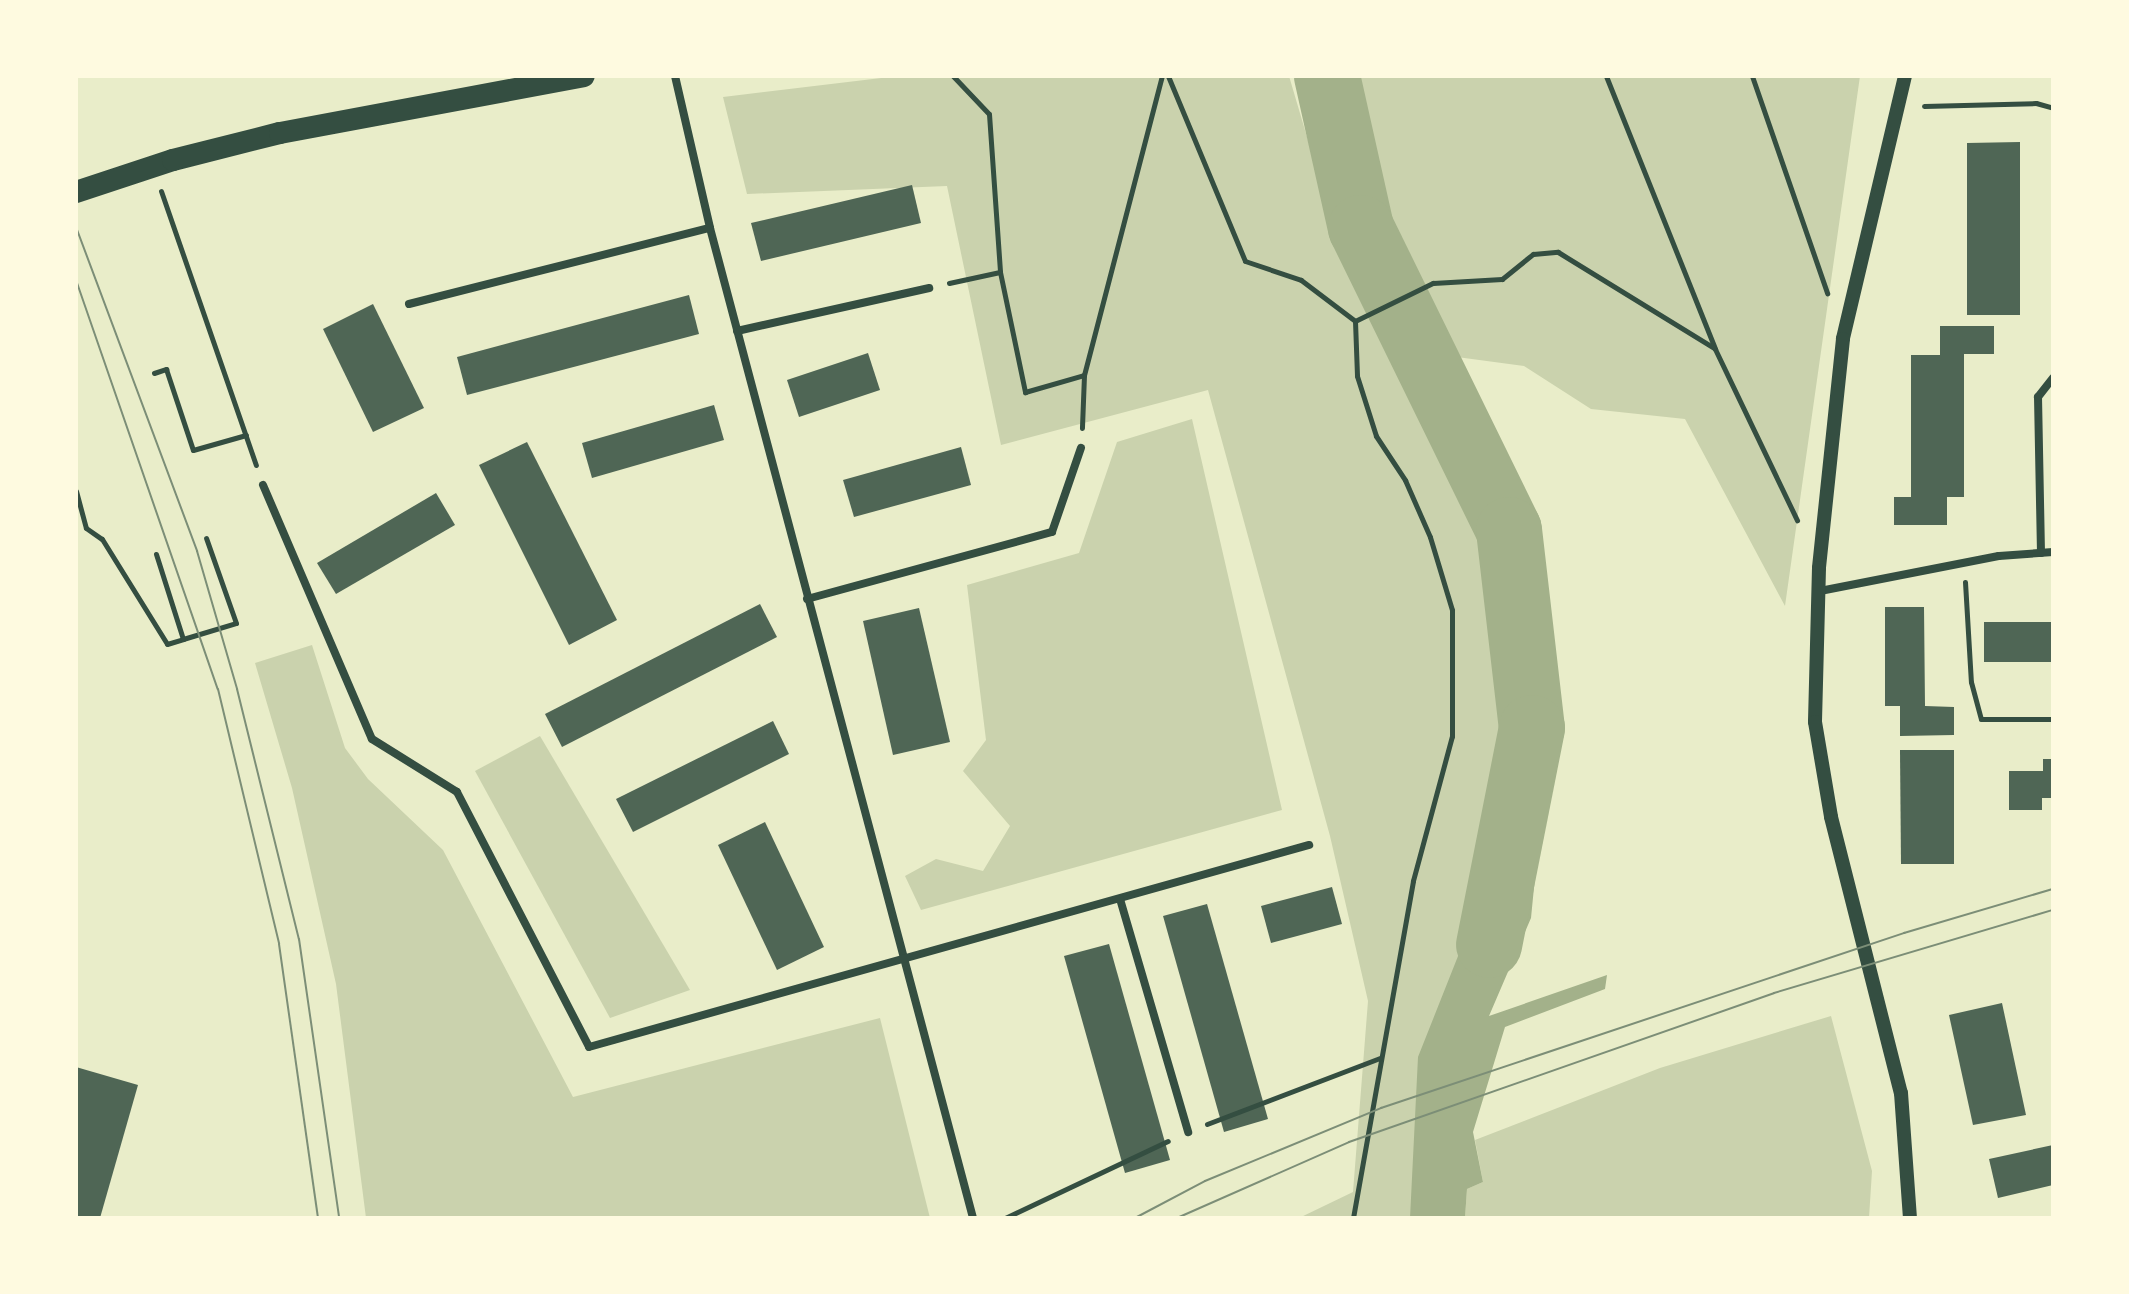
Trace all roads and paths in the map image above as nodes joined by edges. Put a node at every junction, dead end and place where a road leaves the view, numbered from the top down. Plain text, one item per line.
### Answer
1 (584, 76) edge
2 (675, 76) edge
3 (953, 76) edge
4 (1165, 76) edge
5 (1606, 76) edge
6 (1752, 76) edge
7 (1905, 76) edge
8 (1924, 106) dead end
9 (2053, 108) edge
10 (163, 163) junction
11 (76, 192) edge
12 (710, 228) junction
13 (1000, 272) junction
14 (929, 288) joint
15 (409, 304) dead end
16 (1355, 321) junction
17 (737, 331) junction
18 (1843, 339) junction
19 (1715, 349) junction
20 (154, 373) dead end
21 (1084, 375) junction
22 (2053, 378) edge
23 (246, 435) junction
24 (1081, 448) joint
25 (263, 485) joint
26 (76, 491) edge
27 (206, 538) dead end
28 (2053, 552) edge
29 (2041, 553) junction
30 (156, 554) dead end
31 (1960, 563) junction
32 (1819, 568) junction
33 (1820, 591) junction
34 (807, 599) junction
35 (183, 639) junction
36 (2053, 719) edge
37 (1309, 845) dead end
38 (1120, 899) junction
39 (902, 960) junction
40 (1381, 1058) junction
41 (1188, 1132) junction
42 (973, 1218) edge
43 (1005, 1218) edge
44 (1353, 1218) edge
45 (1910, 1218) edge

1 - 10 highway
2 - 12 street
3 - 13 path
4 - 16 path
4 - 21 path
5 - 19 path
6 - 18 path
7 - 18 street
8 - 9 path
10 - 11 highway
10 - 23 path
12 - 15 street
12 - 17 street
13 - 14 path
13 - 21 path
14 - 17 street
16 - 19 path
16 - 40 path
17 - 34 street
18 - 32 street
19 - 32 path
20 - 23 path
21 - 24 path
22 - 29 street
23 - 25 path
24 - 34 street
25 - 39 street
26 - 35 path
27 - 35 path
28 - 29 street
29 - 31 street
30 - 35 path
31 - 33 street
31 - 36 path
32 - 33 street
33 - 45 street
34 - 39 street
37 - 38 street
38 - 39 street
38 - 41 street
39 - 42 street
40 - 41 path
40 - 44 path
41 - 43 path

